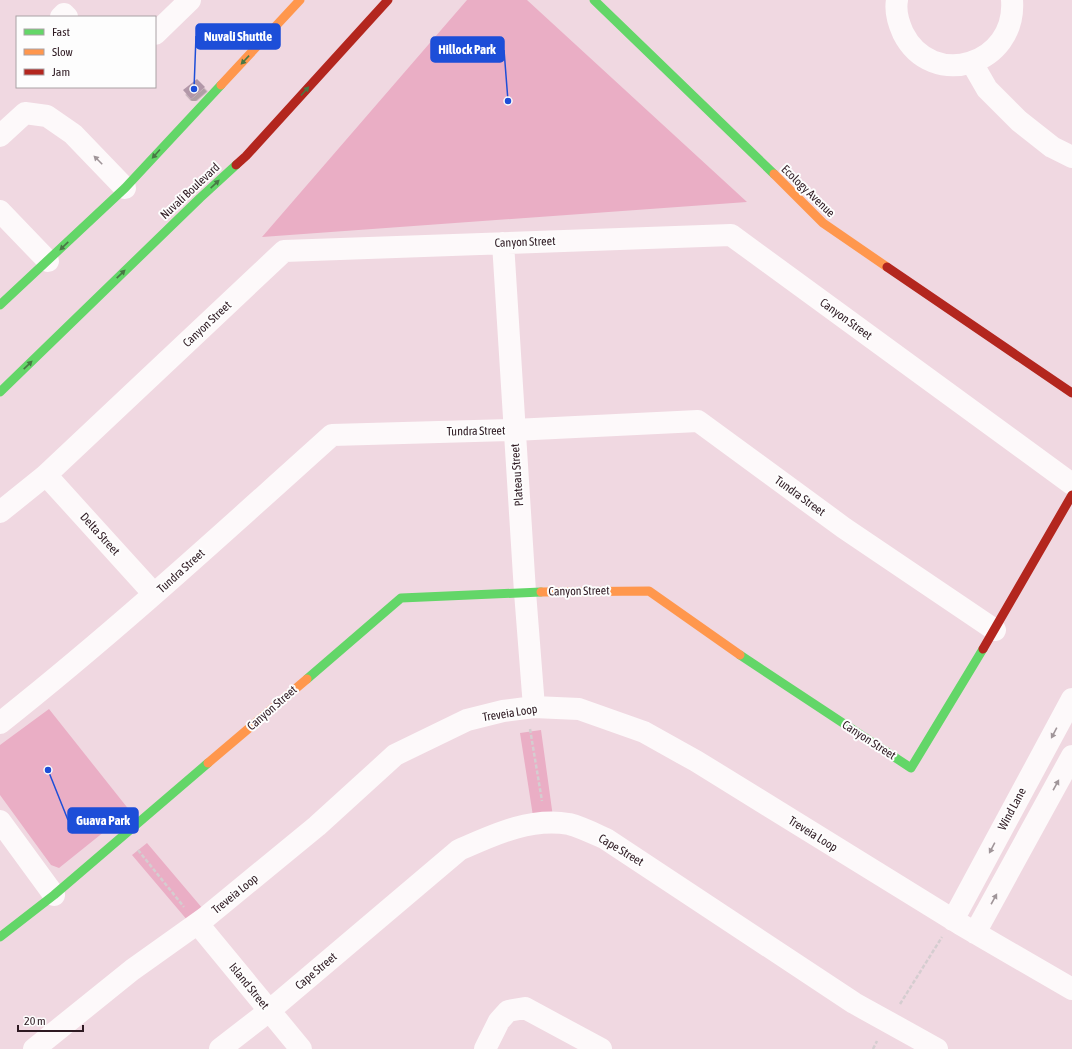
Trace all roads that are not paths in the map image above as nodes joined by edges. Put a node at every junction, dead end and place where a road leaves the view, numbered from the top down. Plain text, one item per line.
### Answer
1 (190, 0) edge
2 (300, 0) edge
3 (388, 0) edge
4 (594, 0) edge
5 (1012, 0) edge
6 (890, 2) edge
7 (156, 33) edge
8 (972, 63) junction
9 (4, 124) edge
10 (1072, 157) edge
11 (125, 188) junction
12 (0, 211) edge
13 (503, 243) junction
14 (48, 261) junction
15 (0, 305) edge
16 (0, 392) edge
17 (1072, 393) edge
18 (514, 430) junction
19 (46, 475) junction
20 (1072, 484) edge
21 (1072, 495) edge
22 (0, 512) edge
23 (525, 592) junction
24 (154, 594) junction
25 (995, 630) junction
26 (1072, 699) edge
27 (530, 707) junction
28 (0, 723) edge
29 (1072, 756) edge
30 (0, 821) edge
31 (54, 895) junction
32 (953, 920) junction
33 (198, 924) junction
34 (975, 933) junction
35 (0, 937) edge
36 (1072, 989) edge
37 (269, 1011) junction
38 (34, 1049) edge
39 (220, 1049) edge
40 (301, 1049) edge
41 (485, 1049) edge
42 (601, 1049) edge
43 (938, 1049) edge

1 - 7 street
2 -> 11 street
16 -> 3 street, Nuvali Boulevard
4 - 17 street, Ecology Avenue
5 - 8 street
6 - 8 street
8 - 10 street
11 -> 9 street
11 -> 14 street
12 - 14 street
13 - 18 street, Plateau Street
13 - 19 street, Canyon Street
13 - 20 street, Canyon Street
14 - 15 street
18 - 23 street, Plateau Street
18 - 24 street, Tundra Street
18 - 25 street, Tundra Street
19 - 22 street, Canyon Street
19 - 24 street, Delta Street
21 - 25 street, Canyon Street
23 - 25 street, Canyon Street
23 - 27 street, Plateau Street
23 - 31 street, Canyon Street
24 - 28 street, Tundra Street
26 -> 32 street, Wind Lane
27 - 32 street, Treveia Loop
27 - 33 street, Treveia Loop
34 -> 29 street
30 - 31 street
31 - 35 street, Canyon Street
32 - 34 street, Treveia Loop
33 - 37 street, Island Street
33 - 38 street, Treveia Loop
34 - 36 street, Treveia Loop
37 - 39 street, Cape Street
37 - 40 street, Island Street
37 - 43 street, Cape Street
41 - 42 street

